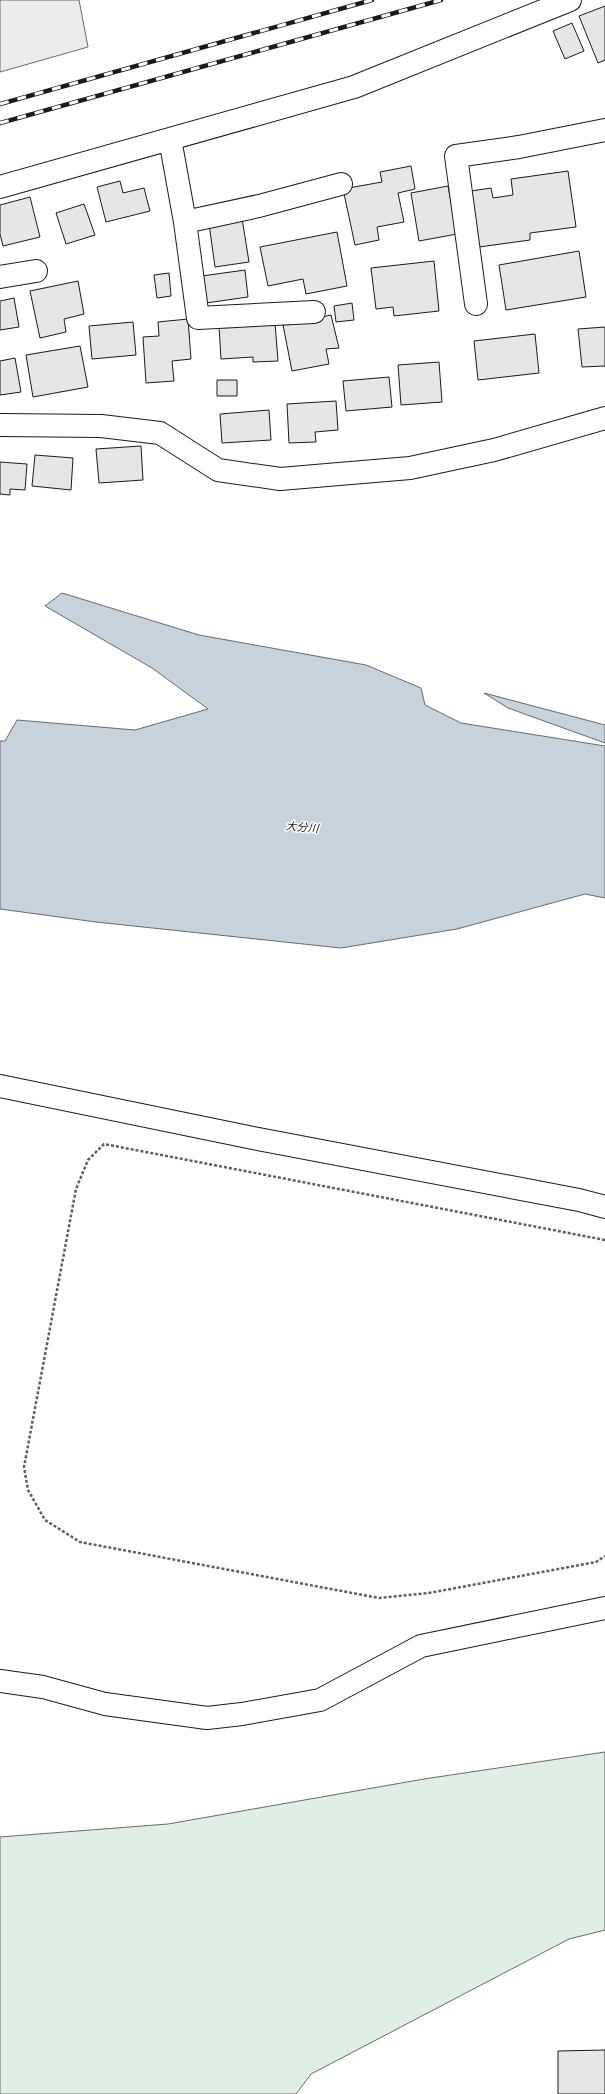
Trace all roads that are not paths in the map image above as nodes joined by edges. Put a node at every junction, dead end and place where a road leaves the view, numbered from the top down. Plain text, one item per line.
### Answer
1 (570, 0) edge
2 (605, 130) edge
3 (170, 139) junction
4 (341, 184) dead end
5 (0, 187) edge
6 (185, 222) junction
7 (36, 271) dead end
8 (0, 277) edge
9 (476, 304) dead end
10 (314, 312) dead end
11 (605, 418) edge
12 (0, 425) edge
13 (0, 1086) edge
14 (605, 1207) edge
15 (605, 1608) edge
16 (0, 1681) edge

1 - 3 street
2 - 9 street
3 - 5 street
3 - 6 street
4 - 6 street
6 - 10 street
7 - 8 street
11 - 12 street
13 - 14 street
15 - 16 street

